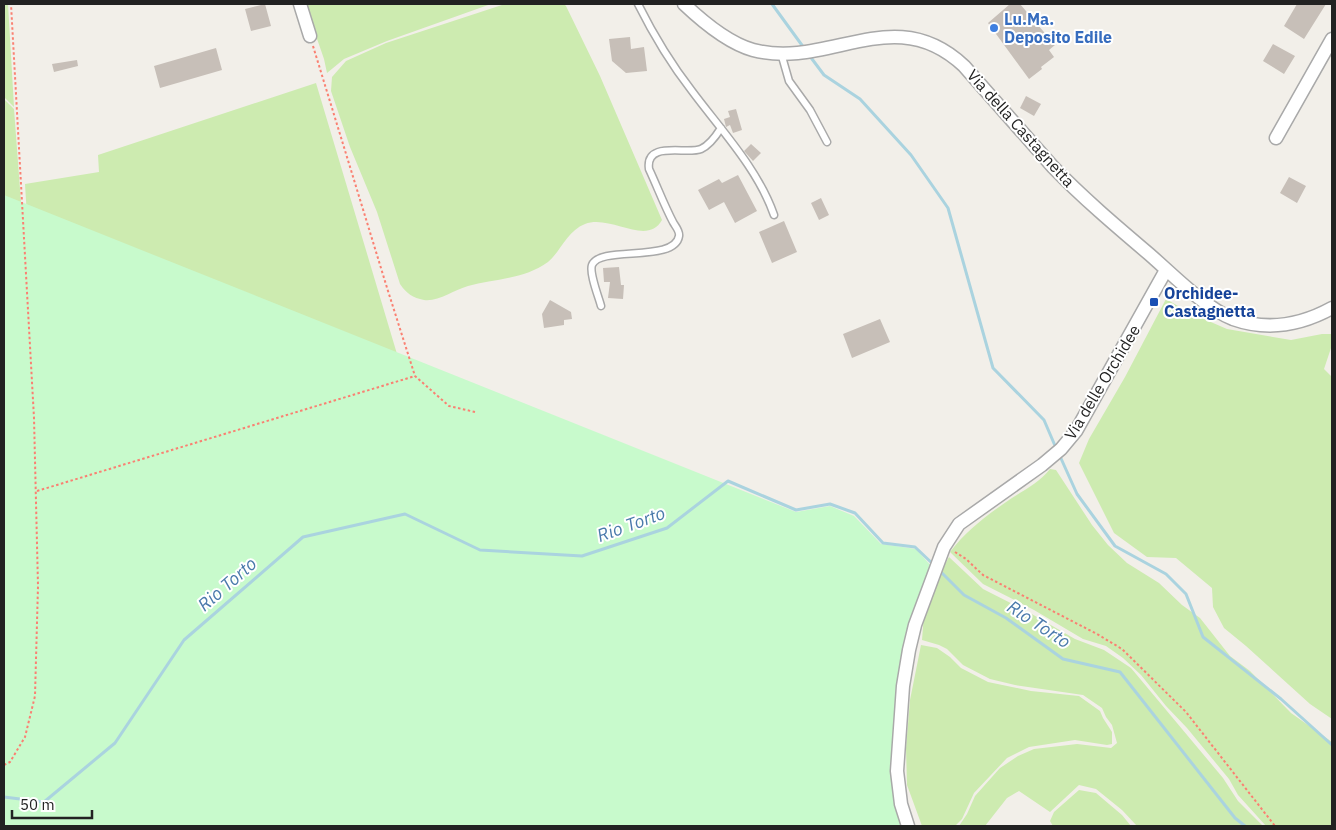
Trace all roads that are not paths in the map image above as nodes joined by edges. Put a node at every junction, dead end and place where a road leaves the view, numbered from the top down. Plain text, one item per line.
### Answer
1 (300, 4) edge
2 (638, 4) edge
3 (684, 4) edge
4 (310, 36) road end
5 (1332, 39) edge
6 (781, 53) junction
7 (720, 128) junction
8 (1276, 138) dead end
9 (827, 142) dead end
10 (774, 215) dead end
11 (1166, 270) junction
12 (601, 306) dead end
13 (1332, 308) edge
14 (908, 826) edge

1 - 4 street
2 - 7 lane
3 - 6 street, Via della Castagnetta
5 - 8 street
6 - 9 lane
6 - 11 street, Via della Castagnetta
7 - 10 lane
7 - 12 lane
11 - 13 street, Via della Castagnetta
11 - 14 street, Via delle Orchidee

